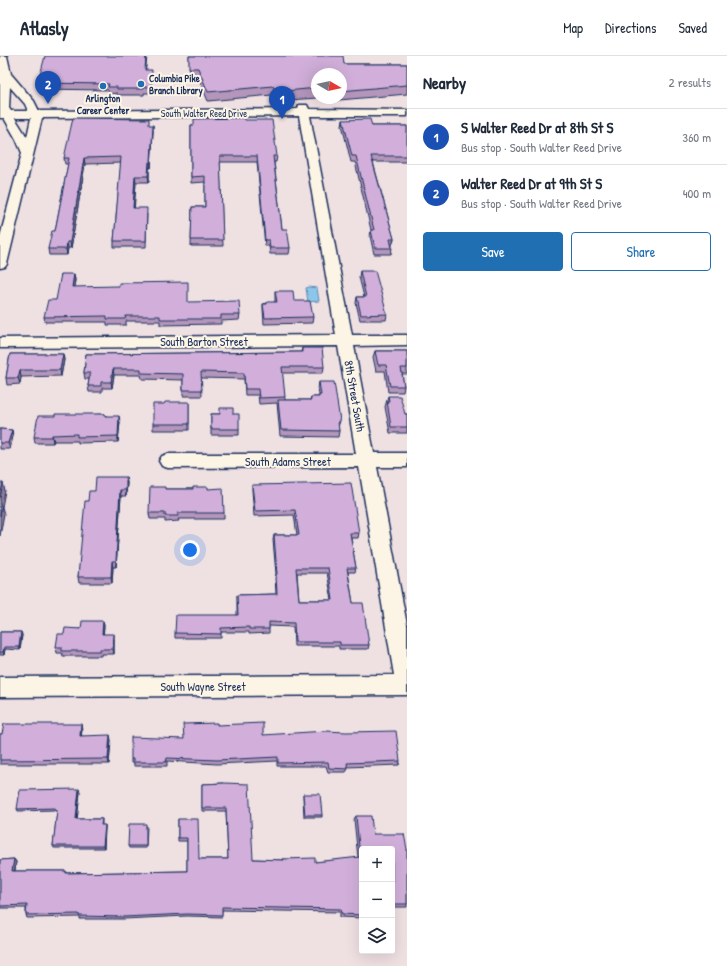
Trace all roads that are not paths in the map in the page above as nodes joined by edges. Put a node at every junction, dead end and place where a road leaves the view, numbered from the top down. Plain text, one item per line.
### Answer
1 (2, 56) edge
2 (6, 75) junction
3 (407, 108) edge
4 (303, 110) junction
5 (2, 111) edge
6 (33, 111) junction
7 (407, 114) edge
8 (28, 153) junction
9 (0, 264) edge
10 (407, 340) edge
11 (345, 341) junction
12 (0, 343) edge
13 (407, 460) edge
14 (168, 461) dead end
15 (366, 461) junction
16 (407, 685) edge
17 (0, 687) edge

1 - 2 street
2 - 5 street
2 - 6 street
3 - 4 street, South Walter Reed Drive
4 - 6 street, South Walter Reed Drive
4 - 7 street, South Walter Reed Drive
4 - 11 street, 8th Street South
5 - 6 street, South Walter Reed Drive
5 - 8 street
6 - 8 street
8 - 9 street
10 - 11 street, South Barton Street
11 - 12 street, South Barton Street
11 - 15 street, 8th Street South
13 - 15 street, South Adams Street
14 - 15 street, South Adams Street
15 - 16 street, 8th Street South
16 - 17 street, South Wayne Street

